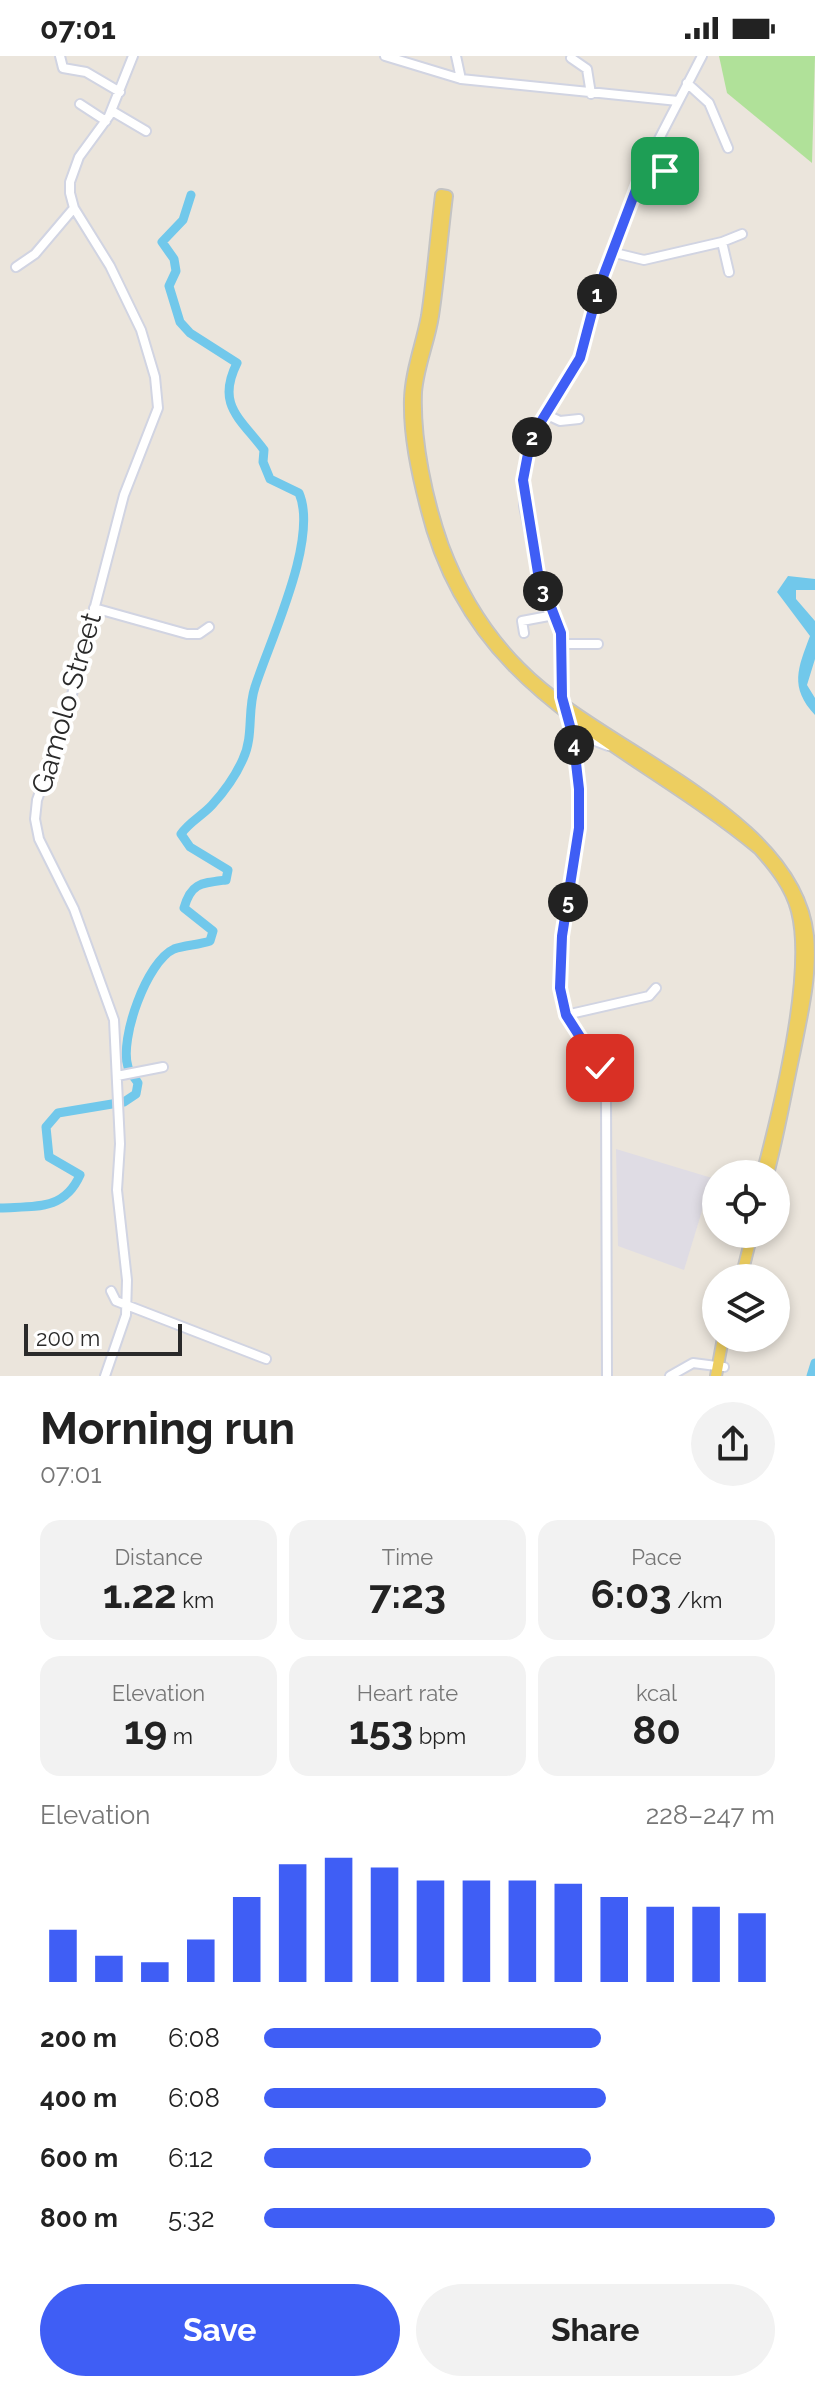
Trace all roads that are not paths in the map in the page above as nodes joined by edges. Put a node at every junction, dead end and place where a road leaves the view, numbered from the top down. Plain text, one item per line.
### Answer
1 (133, 56) edge
2 (385, 56) edge
3 (456, 56) edge
4 (702, 56) edge
5 (56, 57) edge
6 (571, 58) dead end
7 (461, 79) junction
8 (687, 83) junction
9 (120, 92) junction
10 (591, 94) junction
11 (678, 101) junction
12 (80, 104) dead end
13 (112, 111) junction
14 (106, 121) junction
15 (146, 131) dead end
16 (728, 148) dead end
17 (645, 166) junction
18 (668, 170) dead end
19 (444, 196) dead end
20 (74, 208) junction
21 (742, 234) dead end
22 (722, 242) junction
23 (615, 253) junction
24 (16, 267) dead end
25 (729, 272) dead end
26 (545, 414) junction
27 (579, 419) dead end
28 (94, 608) junction
29 (554, 615) junction
30 (209, 627) dead end
31 (524, 633) dead end
32 (562, 644) junction
33 (598, 644) dead end
34 (557, 700) junction
35 (572, 732) junction
36 (610, 744) junction
37 (656, 988) dead end
38 (566, 1015) junction
39 (163, 1067) dead end
40 (117, 1080) junction
41 (765, 1160) edge
42 (771, 1160) edge
43 (111, 1291) dead end
44 (126, 1304) junction
45 (266, 1359) dead end
46 (720, 1371) edge
47 (105, 1376) edge
48 (607, 1376) edge
49 (670, 1376) edge

1 - 9 street
2 - 7 street
3 - 7 street
4 - 8 street
5 - 9 street
6 - 10 street
7 - 10 street
8 - 11 street
8 - 16 street
9 - 13 street
10 - 11 street
11 - 17 street
12 - 14 street
13 - 14 street
13 - 15 street
14 - 20 street
17 - 18 street
17 - 23 street
19 - 34 main road
20 - 24 street
20 - 28 street, Gamolo Street
21 - 22 street
22 - 23 street
22 - 25 street
23 - 26 street
26 - 27 street
26 - 29 street
28 - 30 street
28 - 40 street, Gamolo Street
29 - 31 street
29 - 32 street
32 - 33 street
32 - 34 street
34 - 35 street
34 - 36 main road
35 - 36 street
35 - 38 street
36 - 41 main road
36 - 42 main road
37 - 38 street
38 - 48 street
39 - 40 street
40 - 44 street, Gamolo Street
43 - 44 street
44 - 45 street
44 - 47 street, Gamolo Street
46 - 49 street

